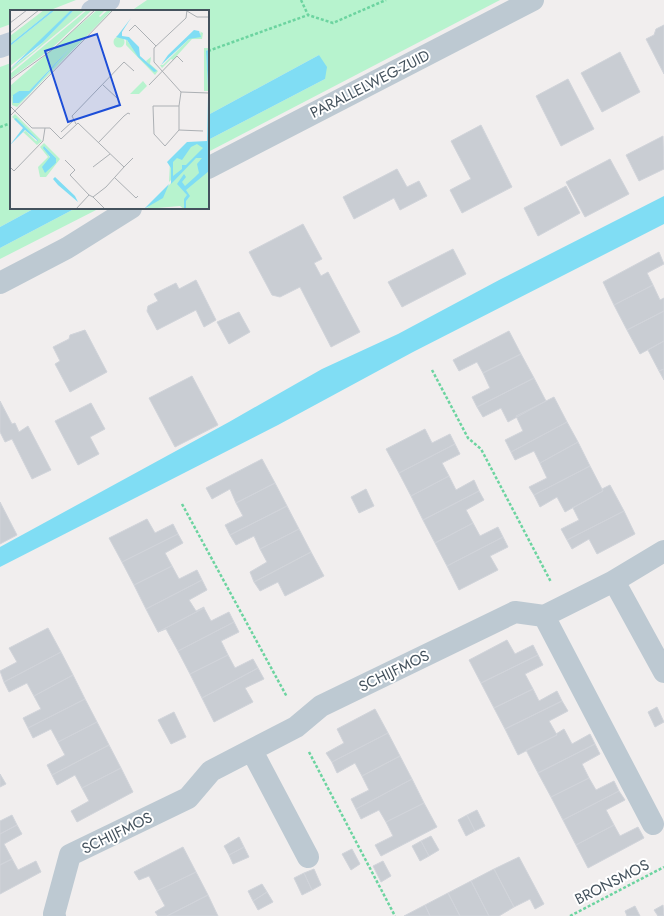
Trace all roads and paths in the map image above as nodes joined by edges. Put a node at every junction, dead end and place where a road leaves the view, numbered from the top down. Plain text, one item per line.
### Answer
1 (109, 0) edge
2 (301, 0) edge
3 (386, 0) edge
4 (533, 0) edge
5 (94, 10) edge
6 (308, 15) junction
7 (10, 43) edge
8 (0, 47) edge
9 (209, 51) edge
10 (10, 123) edge
11 (0, 127) edge
12 (209, 167) edge
13 (129, 209) edge
14 (0, 283) edge
15 (432, 370) dead end
16 (664, 551) edge
17 (614, 581) junction
18 (564, 606) junction
19 (544, 616) junction
20 (664, 672) edge
21 (252, 751) junction
22 (653, 824) dead end
23 (308, 857) dead end
24 (664, 867) edge
25 (53, 915) edge
26 (570, 916) edge

1 - 5 main road
2 - 6 path
3 - 6 path
4 - 12 street, PARALLELWEG-ZUID
6 - 9 path
7 - 8 main road
10 - 11 path
13 - 14 street
15 - 18 path
16 - 17 street
17 - 18 street
17 - 20 street
18 - 19 street
19 - 21 street, SCHIJFMOS
19 - 22 street
21 - 23 street
21 - 25 street, SCHIJFMOS
24 - 26 path, BRONSMOS

